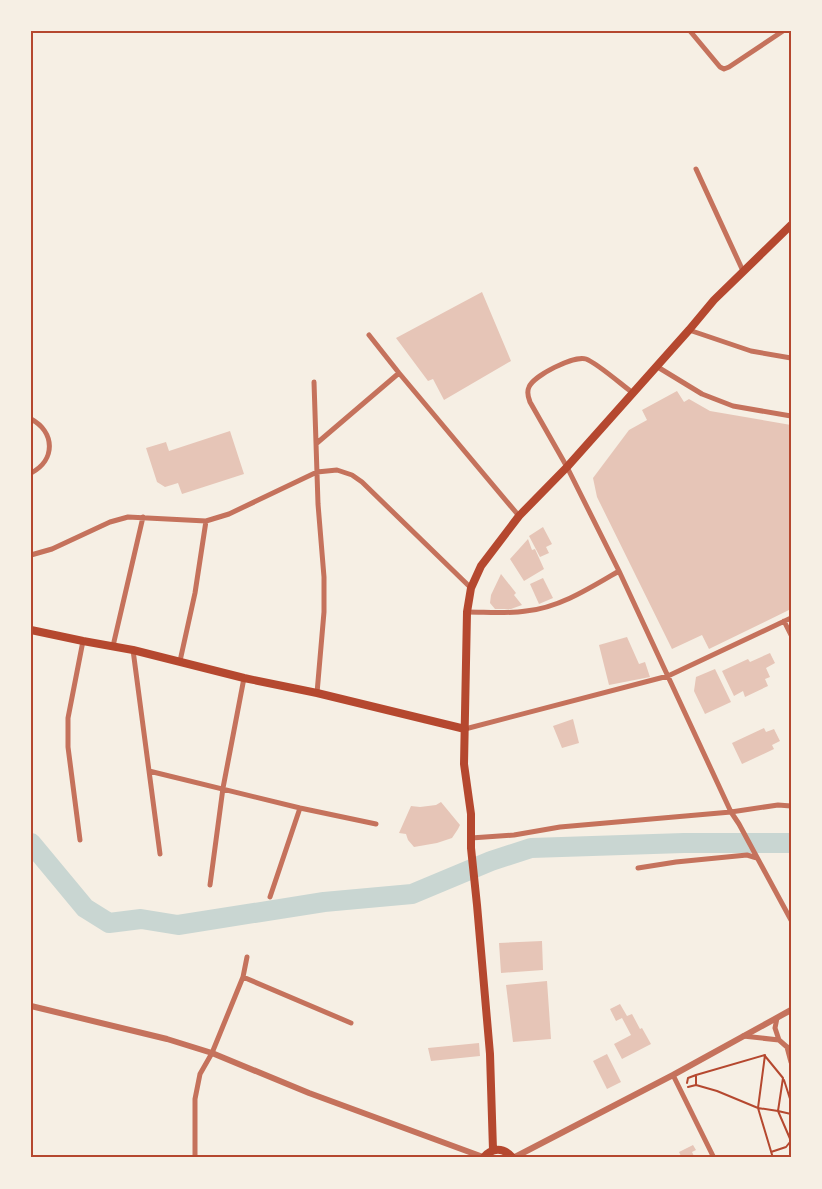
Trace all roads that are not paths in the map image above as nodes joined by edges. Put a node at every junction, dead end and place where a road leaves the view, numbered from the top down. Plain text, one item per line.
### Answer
1 (690, 31) edge
2 (782, 31) edge
3 (696, 169) dead end
4 (791, 225) edge
5 (743, 271) junction
6 (690, 330) junction
7 (369, 335) dead end
8 (791, 358) edge
9 (656, 366) junction
10 (399, 373) junction
11 (314, 382) dead end
12 (633, 393) junction
13 (791, 416) edge
14 (31, 420) edge
15 (317, 443) junction
16 (567, 467) junction
17 (317, 472) junction
18 (31, 473) edge
19 (519, 516) junction
20 (143, 517) junction
21 (206, 521) junction
22 (31, 555) edge
23 (619, 572) junction
24 (471, 588) junction
25 (467, 612) junction
26 (791, 618) edge
27 (784, 621) junction
28 (31, 630) edge
29 (791, 635) edge
30 (83, 641) junction
31 (114, 646) junction
32 (133, 650) junction
33 (180, 661) junction
34 (668, 676) junction
35 (244, 678) junction
36 (316, 693) junction
37 (465, 729) junction
38 (149, 770) junction
39 (223, 788) junction
40 (791, 806) edge
41 (300, 808) junction
42 (731, 812) junction
43 (376, 824) dead end
44 (470, 838) junction
45 (80, 840) dead end
46 (160, 854) dead end
47 (757, 858) junction
48 (638, 868) dead end
49 (210, 885) dead end
50 (270, 897) dead end
51 (791, 920) edge
52 (247, 957) dead end
53 (242, 977) junction
54 (31, 1006) edge
55 (791, 1010) edge
56 (777, 1018) junction
57 (351, 1023) dead end
58 (743, 1036) junction
59 (779, 1040) junction
60 (789, 1048) edge
61 (212, 1053) junction
62 (791, 1062) edge
63 (673, 1075) junction
64 (493, 1150) junction
65 (195, 1158) edge
66 (483, 1158) edge
67 (513, 1158) edge
68 (714, 1158) edge

1 - 2 street
3 - 5 street
4 - 5 main road
5 - 6 main road
6 - 8 street
6 - 9 main road
7 - 10 street
9 - 12 main road
9 - 13 street
10 - 15 street
10 - 19 street
11 - 15 street
12 - 16 main road
12 - 16 street
14 - 18 street
15 - 17 street
16 - 19 main road
16 - 23 street
17 - 21 street
17 - 24 street
17 - 36 street
19 - 24 main road
20 - 21 street
20 - 22 street
20 - 31 street
21 - 33 street
23 - 25 street
23 - 34 street
24 - 25 main road
25 - 37 main road
26 - 27 street
27 - 29 street
27 - 34 street
28 - 30 main road
30 - 31 main road
30 - 45 street
31 - 32 main road
32 - 33 main road
32 - 38 street
33 - 35 main road
34 - 37 street
34 - 42 street
35 - 36 main road
35 - 39 street
36 - 37 main road
37 - 44 main road
38 - 39 street
38 - 46 street
39 - 41 street
39 - 49 street
40 - 42 street
41 - 43 street
41 - 50 street
42 - 44 street
42 - 47 street
44 - 64 main road
47 - 48 street
47 - 51 street
52 - 53 street
53 - 57 street
53 - 61 street
54 - 61 street
55 - 56 street
56 - 58 street
56 - 59 street
58 - 59 street
58 - 63 street
59 - 60 street
60 - 62 street
61 - 65 street
61 - 66 street
63 - 67 street
63 - 68 street
64 - 66 main road
64 - 67 main road

